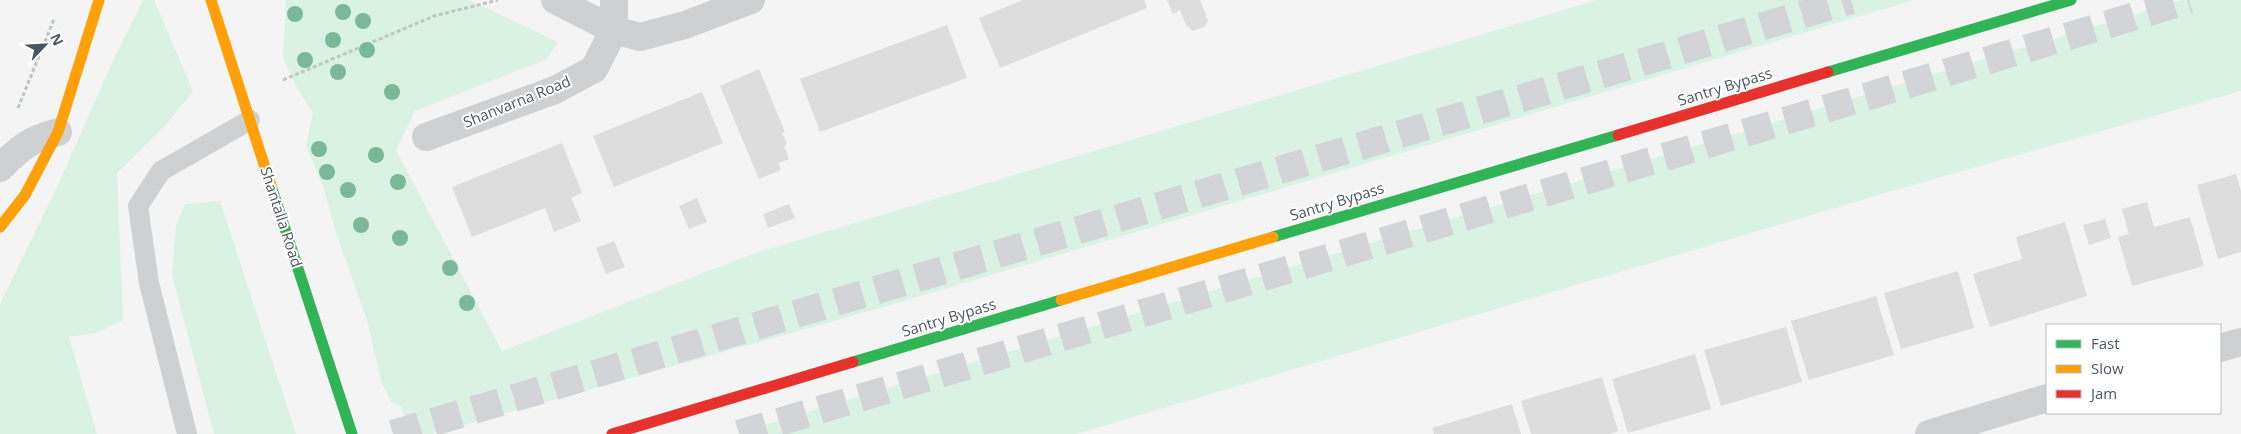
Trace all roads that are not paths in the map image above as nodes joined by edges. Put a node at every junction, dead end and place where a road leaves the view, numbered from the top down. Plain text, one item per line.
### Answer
1 (99, 0) edge
2 (555, 0) edge
3 (614, 0) edge
4 (751, 0) edge
5 (2071, 0) edge
6 (218, 4) edge
7 (614, 30) junction
8 (250, 120) junction
9 (58, 132) junction
10 (426, 137) dead end
11 (1, 167) edge
12 (0, 228) edge
13 (2241, 342) edge
14 (2221, 348) edge
15 (2046, 398) edge
16 (1962, 429) edge
17 (187, 434) edge
18 (352, 434) edge
19 (612, 434) edge
20 (1929, 434) edge

1 - 9 main road
2 - 7 street
3 - 7 street, Shanvarna Road
4 - 7 street
5 - 19 main road, Santry Bypass
6 - 8 main road, Shantalla Road
7 - 10 street, Shanvarna Road
8 - 17 lane
8 - 18 main road, Shantalla Road
9 - 11 street
9 - 12 main road
13 - 14 street
15 - 16 street
16 - 20 street

